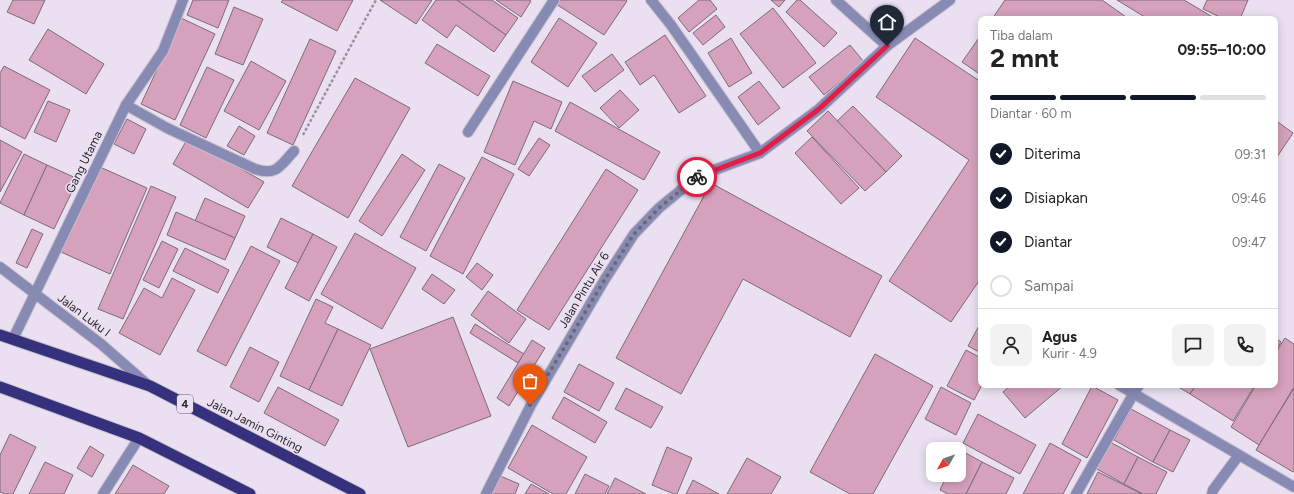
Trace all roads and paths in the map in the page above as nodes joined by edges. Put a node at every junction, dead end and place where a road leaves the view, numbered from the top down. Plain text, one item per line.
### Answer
1 (183, 0) edge
2 (376, 0) edge
3 (554, 0) edge
4 (651, 0) edge
5 (836, 0) edge
6 (950, 0) edge
7 (887, 46) junction
8 (126, 105) junction
9 (468, 132) dead end
10 (294, 151) joint
11 (760, 153) junction
12 (0, 267) edge
13 (35, 294) junction
14 (0, 335) edge
15 (13, 340) junction
16 (0, 386) edge
17 (150, 386) junction
18 (1137, 389) edge
19 (139, 438) junction
20 (1239, 455) junction
21 (1294, 487) edge
22 (103, 494) edge
23 (250, 494) edge
24 (360, 494) edge
25 (486, 494) edge
26 (1076, 494) edge
27 (1212, 494) edge

1 - 8 street, Gang Utama
2 - 10 path
3 - 9 street
4 - 11 street
5 - 7 street
6 - 7 street, Jalan Pintu Air 6
7 - 11 street, Jalan Pintu Air 6
8 - 10 street
8 - 13 street, Gang Utama
11 - 25 street, Jalan Pintu Air 6
12 - 13 street, Jalan Luku I
13 - 15 street, Gang Utama
13 - 17 street, Jalan Luku I
14 - 15 highway, Jalan Jamin Ginting / 4
15 - 17 highway, Jalan Jamin Ginting / 4
16 - 19 highway
17 - 24 highway, Jalan Jamin Ginting / 4
18 - 20 street
18 - 26 street
19 - 22 street
19 - 23 highway
20 - 21 street
20 - 27 street

